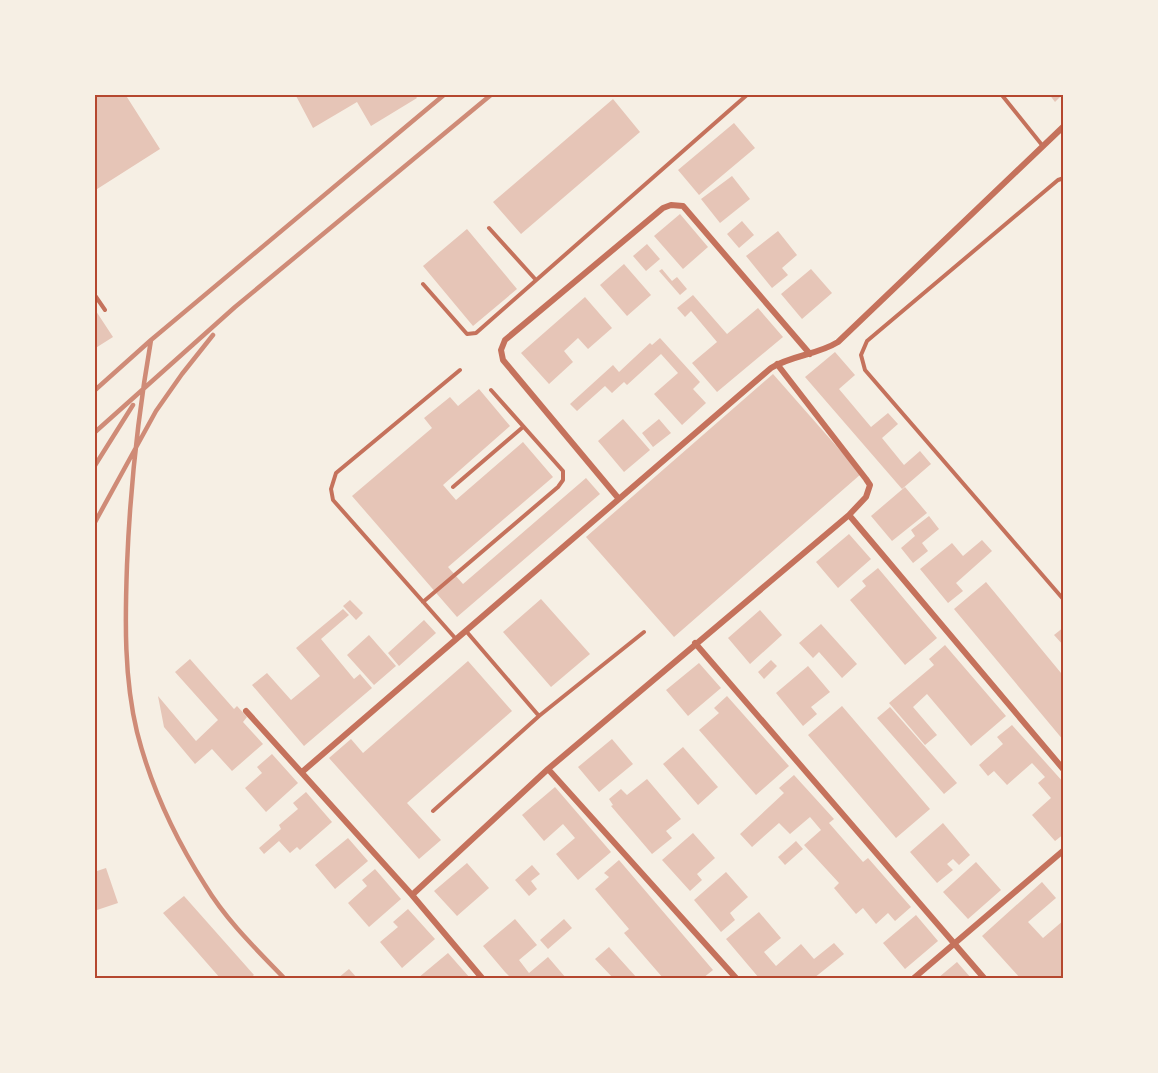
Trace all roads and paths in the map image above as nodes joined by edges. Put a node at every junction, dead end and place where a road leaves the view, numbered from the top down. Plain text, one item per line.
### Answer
1 (748, 94) edge
2 (1001, 94) edge
3 (1064, 126) edge
4 (1042, 145) junction
5 (1064, 178) edge
6 (489, 228) dead end
7 (536, 280) junction
8 (423, 284) dead end
9 (94, 294) edge
10 (105, 310) dead end
11 (810, 354) junction
12 (777, 364) junction
13 (460, 370) dead end
14 (491, 390) dead end
15 (523, 426) junction
16 (453, 487) dead end
17 (619, 499) junction
18 (849, 514) junction
19 (1064, 600) edge
20 (423, 602) junction
21 (466, 630) junction
22 (644, 632) dead end
23 (456, 639) junction
24 (695, 643) junction
25 (246, 711) dead end
26 (539, 716) junction
27 (549, 769) junction
28 (1064, 770) edge
29 (302, 772) junction
30 (432, 812) dead end
31 (1064, 850) edge
32 (412, 895) junction
33 (954, 944) junction
34 (482, 978) edge
35 (736, 978) edge
36 (914, 978) edge
37 (984, 978) edge

1 - 7 lane
2 - 4 lane
3 - 4 street
4 - 11 street
5 - 19 lane
6 - 7 lane
7 - 8 lane
9 - 10 lane
11 - 12 street
11 - 17 street
12 - 17 street
12 - 18 street
13 - 20 lane
14 - 15 lane
15 - 16 lane
15 - 20 lane
17 - 21 street
18 - 24 street
18 - 28 street
20 - 23 lane
21 - 23 street
21 - 26 lane
22 - 26 lane
23 - 29 street
24 - 27 street
24 - 33 street
25 - 29 street
26 - 30 lane
27 - 32 street
27 - 35 street
29 - 32 street
31 - 33 street
32 - 34 street
33 - 36 street
33 - 37 street

